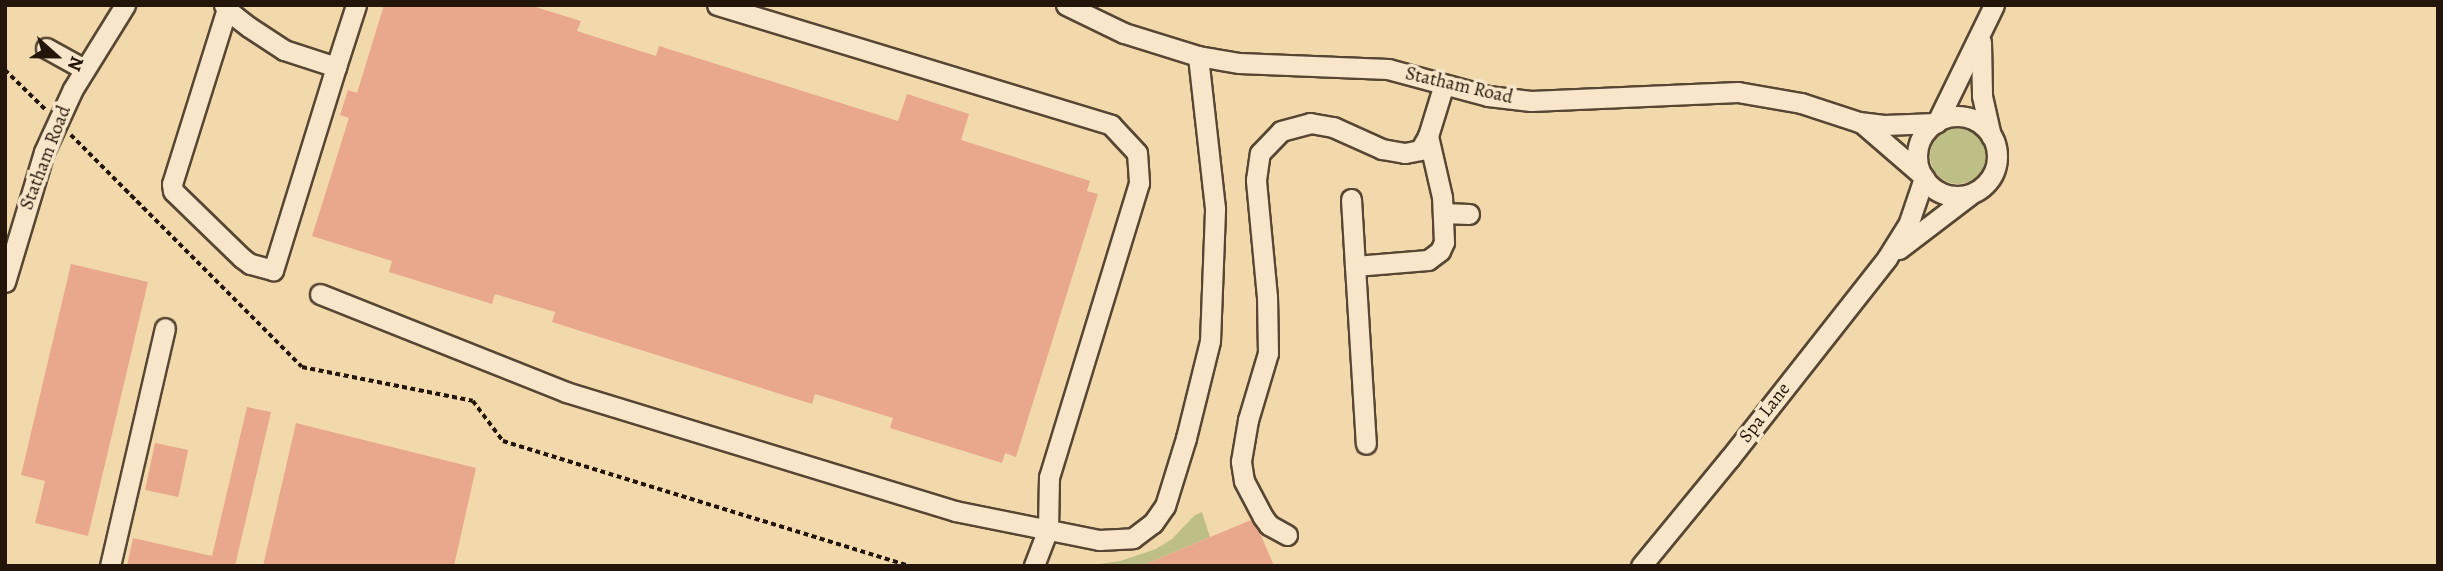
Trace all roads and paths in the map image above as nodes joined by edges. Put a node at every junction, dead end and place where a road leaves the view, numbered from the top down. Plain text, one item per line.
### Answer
1 (125, 5) edge
2 (356, 5) edge
3 (716, 5) edge
4 (1066, 5) edge
5 (1994, 5) edge
6 (226, 6) edge
7 (1981, 38) junction
8 (46, 48) dead end
9 (1198, 56) junction
10 (336, 67) junction
11 (84, 69) junction
12 (5, 70) edge
13 (1444, 85) junction
14 (58, 121) junction
15 (1860, 122) junction
16 (1937, 122) junction
17 (1428, 136) junction
18 (1991, 136) junction
19 (1923, 176) junction
20 (1974, 192) junction
21 (1351, 199) dead end
22 (1443, 213) junction
23 (1469, 214) dead end
24 (1887, 258) junction
25 (1355, 266) junction
26 (5, 282) edge
27 (320, 294) dead end
28 (165, 328) dead end
29 (1366, 444) dead end
30 (1048, 529) junction
31 (1287, 535) dead end
32 (110, 566) edge
33 (909, 566) edge
34 (1034, 566) edge
35 (1640, 566) edge

1 - 11 street, Statham Road
2 - 10 street
3 - 30 street
4 - 9 street, Statham Road
5 - 7 street
6 - 10 street
6 - 10 street
7 - 16 street
7 - 18 street
8 - 11 street
9 - 13 street, Statham Road
9 - 30 street
11 - 14 street, Statham Road
12 - 14 path
13 - 15 street, Statham Road
13 - 17 street
14 - 26 street, Statham Road
14 - 33 path
15 - 16 street, Statham Road
15 - 19 street, Statham Road
16 - 18 street
16 - 19 street
17 - 22 street
17 - 31 street
18 - 20 street
19 - 20 street
19 - 24 street, Spa Lane
20 - 24 street, Spa Lane
21 - 25 street
22 - 23 street
22 - 25 street
24 - 35 street, Spa Lane
25 - 29 street
27 - 30 street
28 - 32 street
30 - 34 street

